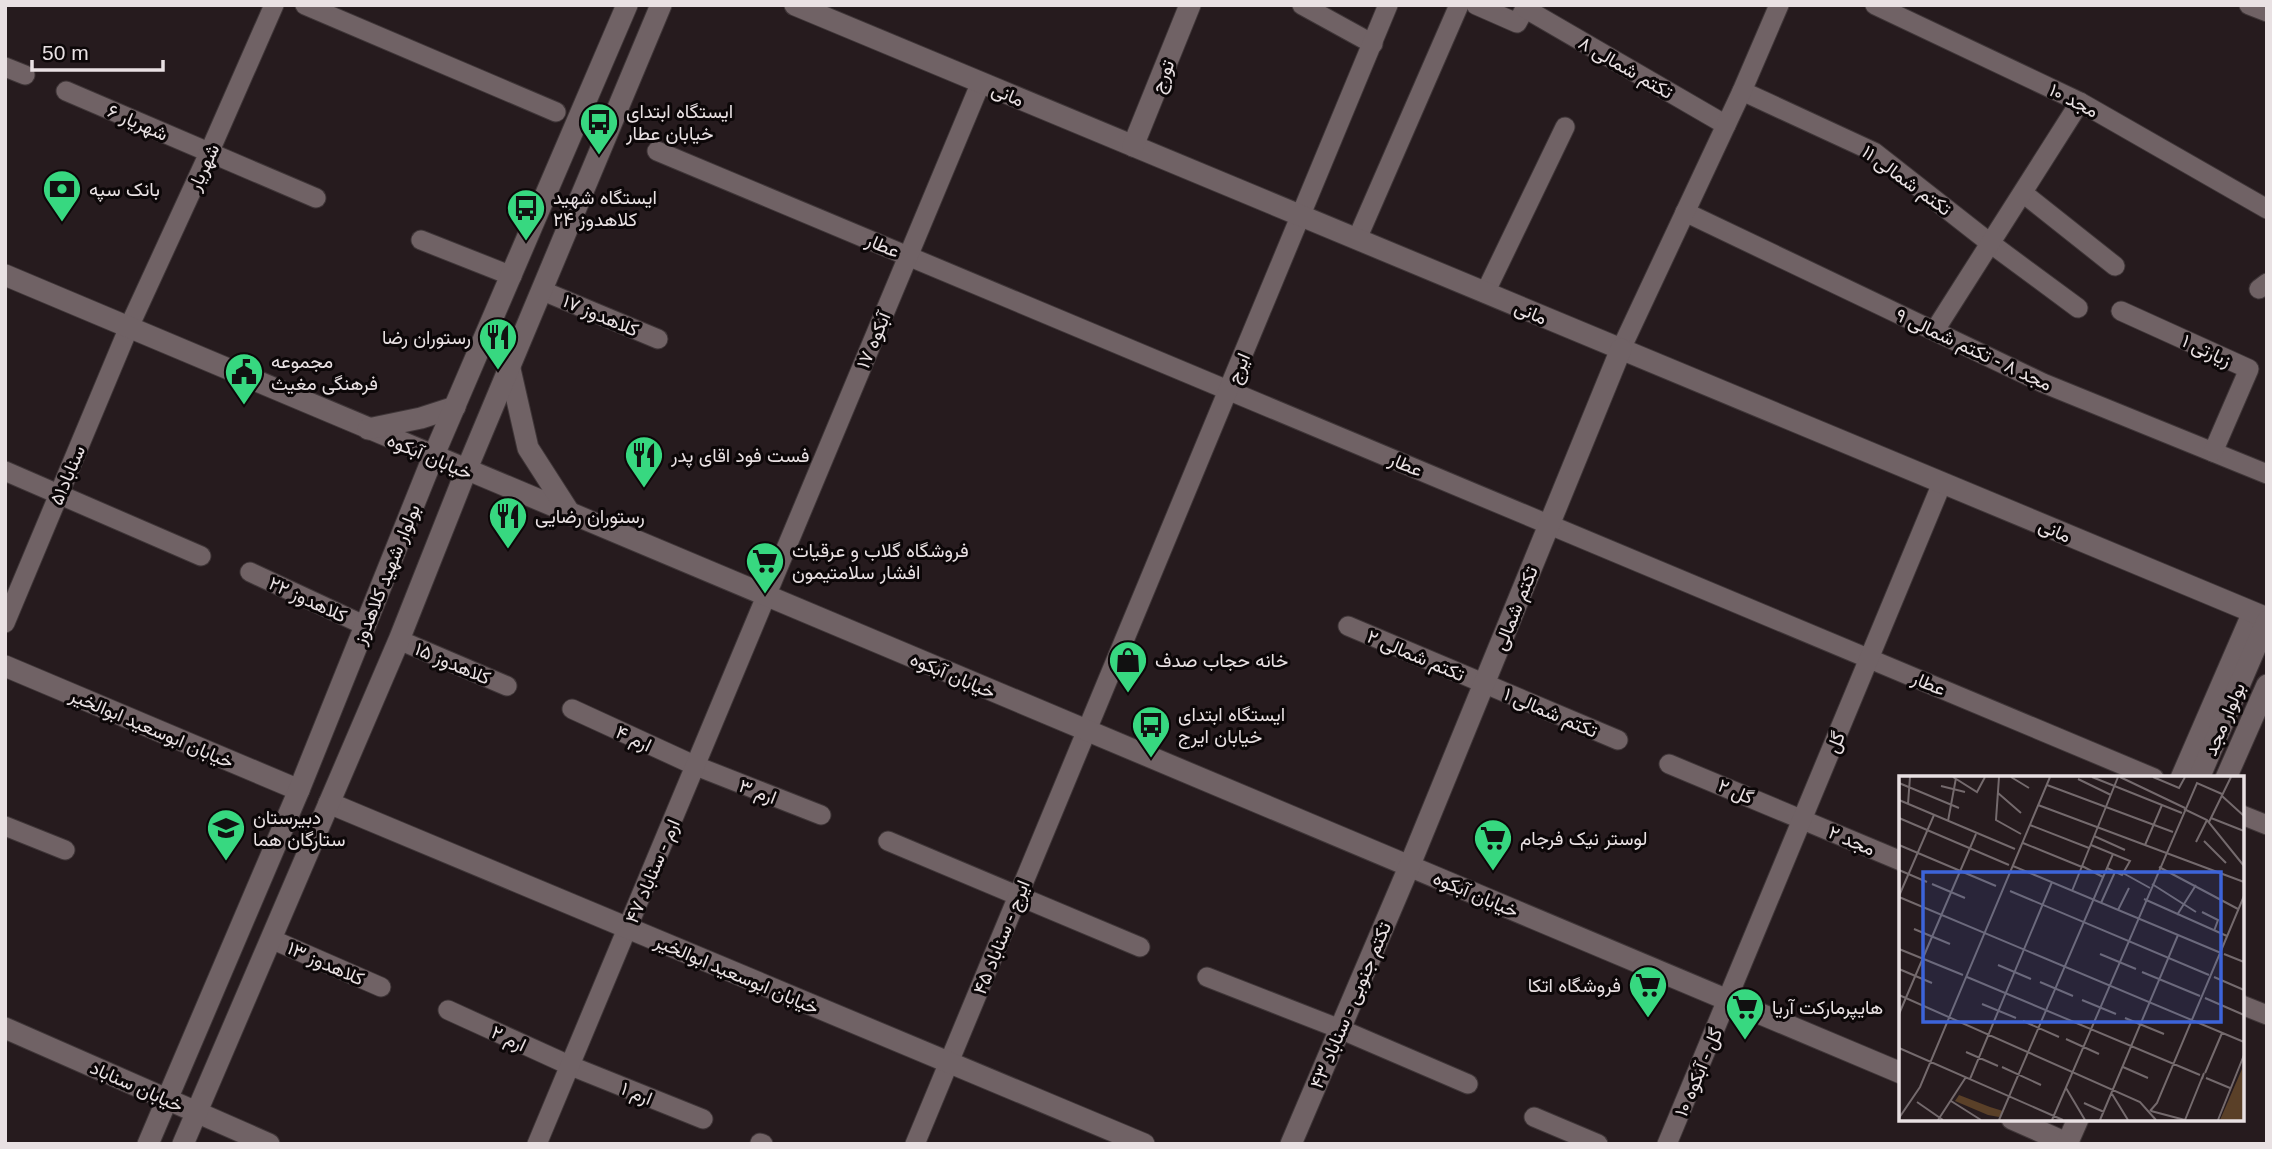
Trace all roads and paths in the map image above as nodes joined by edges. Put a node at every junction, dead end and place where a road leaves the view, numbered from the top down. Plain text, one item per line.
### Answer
1 (274, 5) edge
2 (305, 5) edge
3 (626, 5) edge
4 (661, 5) edge
5 (795, 5) edge
6 (1190, 5) edge
7 (1302, 5) edge
8 (1388, 5) edge
9 (1459, 5) edge
10 (1476, 5) edge
11 (1779, 5) edge
12 (1875, 5) edge
13 (2249, 5) edge
14 (1526, 7) edge
15 (2267, 12) edge
16 (1373, 44) junction
17 (5, 67) edge
18 (25, 75) dead end
19 (981, 82) junction
20 (66, 91) dead end
21 (1742, 91) junction
22 (2080, 102) junction
23 (556, 111) dead end
24 (1726, 125) junction
25 (1565, 127) dead end
26 (1133, 146) junction
27 (657, 151) dead end
28 (209, 153) junction
29 (2023, 193) junction
30 (316, 198) dead end
31 (2267, 209) edge
32 (1685, 212) junction
33 (1302, 216) junction
34 (1357, 239) junction
35 (421, 240) dead end
36 (1990, 243) junction
37 (908, 256) junction
38 (2115, 265) dead end
39 (5, 275) edge
40 (512, 276) junction
41 (543, 291) junction
42 (1485, 293) junction
43 (2078, 308) dead end
44 (2121, 311) dead end
45 (129, 327) junction
46 (1935, 330) junction
47 (659, 339) dead end
48 (1621, 349) junction
49 (510, 369) junction
50 (1229, 390) junction
51 (455, 407) junction
52 (368, 429) junction
53 (2213, 452) junction
54 (433, 457) junction
55 (5, 471) edge
56 (466, 471) junction
57 (2267, 474) edge
58 (1942, 483) junction
59 (59, 494) junction
60 (571, 515) junction
61 (1549, 525) junction
62 (201, 555) dead end
63 (250, 572) dead end
64 (766, 597) junction
65 (2262, 617) edge
66 (5, 623) edge
67 (366, 626) junction
68 (1348, 626) dead end
69 (399, 640) junction
70 (1869, 659) junction
71 (5, 666) edge
72 (1483, 684) junction
73 (2267, 685) edge
74 (507, 686) dead end
75 (572, 709) dead end
76 (1086, 731) junction
77 (1618, 740) dead end
78 (1669, 764) dead end
79 (696, 766) junction
80 (2149, 776) edge
81 (2181, 776) edge
82 (2200, 776) edge
83 (2227, 776) edge
84 (299, 789) junction
85 (329, 803) junction
86 (821, 816) dead end
87 (2244, 816) edge
88 (1803, 819) junction
89 (2267, 825) edge
90 (5, 826) edge
91 (888, 841) dead end
92 (65, 850) dead end
93 (1899, 860) edge
94 (1409, 867) junction
95 (1018, 894) junction
96 (628, 928) junction
97 (271, 939) junction
98 (1140, 947) dead end
99 (1208, 977) dead end
100 (380, 987) dead end
101 (1728, 1000) junction
102 (2244, 1006) edge
103 (448, 1010) dead end
104 (2267, 1015) edge
105 (5, 1028) edge
106 (1340, 1029) junction
107 (949, 1062) junction
108 (571, 1066) junction
109 (1899, 1072) edge
110 (1468, 1084) dead end
111 (167, 1098) junction
112 (196, 1112) junction
113 (1534, 1117) dead end
114 (703, 1119) dead end
115 (2018, 1121) edge
116 (2077, 1121) edge
117 (2045, 1129) edge
118 (2068, 1143) edge
119 (148, 1144) edge
120 (183, 1144) edge
121 (269, 1144) edge
122 (537, 1144) edge
123 (915, 1144) edge
124 (1144, 1144) edge
125 (1292, 1144) edge
126 (1598, 1144) edge
127 (1667, 1144) edge

1 - 28 street, شهریار
2 - 23 street
3 - 40 main road, بولوار شهید کلاهدوز
4 - 41 main road, بولوار شهید کلاهدوز
5 - 19 main road, مانی
6 - 26 main road, تورج
7 - 16 street
8 - 16 street, ایرج
9 - 34 street
10 - 14 street
11 - 21 street
12 - 22 street, مجد ۱۰
13 - 15 street
14 - 24 street, تکتم شمالی ۸
16 - 33 street, ایرج
17 - 18 street
19 - 26 main road, مانی
19 - 37 street, آبکوه ۱۷
20 - 28 street, شهریار ۶
21 - 24 street
21 - 36 street, تکتم شمالی ۱۱
22 - 29 street
22 - 31 street, مجد ۱۰
24 - 32 street
25 - 42 street
26 - 33 main road, مانی
27 - 37 street, عطار
28 - 30 street, شهریار ۶
28 - 45 street, شهریار
29 - 36 street
29 - 38 street
32 - 46 street, مجد ۸ - تکتم شمالی ۹
32 - 48 street
33 - 34 main road, مانی
33 - 50 street, ایرج
34 - 42 main road, مانی
35 - 40 street
36 - 43 street, تکتم شمالی ۱۱
36 - 46 street
37 - 50 street, عطار
37 - 64 street, آبکوه ۱۷
39 - 45 main road, خیابان آبکوه
40 - 51 main road, بولوار شهید کلاهدوز
41 - 47 street, کلاهدوز ۱۷
41 - 49 main road, بولوار شهید کلاهدوز
42 - 48 main road, مانی
44 - 53 street, زیارتی ۱
45 - 52 main road, خیابان آبکوه
45 - 59 street, سناباد۵۱
46 - 53 street, مجد ۸ - تکتم شمالی ۹
48 - 58 main road, مانی
48 - 61 main road, تکتم شمالی
49 - 56 main road, بولوار شهید کلاهدوز
49 - 60 main road
50 - 61 street, عطار
50 - 76 street, ایرج
51 - 52 main road
51 - 54 main road, بولوار شهید کلاهدوز
52 - 54 main road, خیابان آبکوه
53 - 57 street, مجد ۸ - تکتم شمالی ۹
54 - 56 main road, خیابان آبکوه
54 - 67 main road, بولوار شهید کلاهدوز
55 - 59 street
56 - 60 main road, خیابان آبکوه
56 - 69 main road, بولوار شهید کلاهدوز
58 - 65 main road, مانی
58 - 70 street, گل
59 - 62 street
59 - 66 street, سناباد۵۱
60 - 64 main road, خیابان آبکوه
61 - 70 street, عطار
61 - 72 main road, تکتم شمالی
63 - 67 street, کلاهدوز ۲۲
64 - 76 main road, خیابان آبکوه
64 - 79 street, ارم - سناباد ۴۷
65 - 81 street
65 - 82 main road, بولوار مجد
67 - 84 main road, بولوار شهید کلاهدوز
68 - 72 street, تکتم شمالی ۲
69 - 74 street, کلاهدوز ۱۵
69 - 85 main road, بولوار شهید کلاهدوز
70 - 80 street, عطار
70 - 88 street, گل
71 - 84 main road, خیابان ابوسعید ابوالخیر
72 - 77 street, تکتم شمالی ۱
72 - 94 main road, تکتم شمالی
73 - 83 main road, بولوار مجد
75 - 79 street, ارم ۴
76 - 94 main road, خیابان آبکوه
76 - 95 street, ایرج - سناباد ۴۵
78 - 88 street, گل ۲
79 - 86 street, ارم ۳
79 - 96 street, ارم - سناباد ۴۷
84 - 111 main road, بولوار شهید کلاهدوز
85 - 96 main road, خیابان ابوسعید ابوالخیر
85 - 97 main road, بولوار شهید کلاهدوز
87 - 89 street
88 - 93 street, مجد ۲
88 - 101 street, گل
90 - 92 street
91 - 95 street
94 - 101 main road, خیابان آبکوه
94 - 106 main road, تکتم جنوبی - سناباد ۴۳
95 - 98 street
95 - 107 street, ایرج - سناباد ۴۵
96 - 107 main road, خیابان ابوسعید ابوالخیر
96 - 108 street, ارم - سناباد ۴۷
97 - 100 street, کلاهدوز ۱۳
97 - 112 main road, بولوار شهید کلاهدوز
99 - 106 street
101 - 109 main road, خیابان آبکوه
101 - 127 street, گل - آبکوه ۱۰
102 - 104 street
103 - 108 street, ارم ۲
105 - 111 main road, خیابان سناباد
106 - 110 street
106 - 125 main road, تکتم جنوبی - سناباد ۴۳
107 - 123 street, ایرج - سناباد ۴۵
107 - 124 main road, خیابان ابوسعید ابوالخیر
108 - 114 street, ارم ۱
108 - 122 street, ارم - سناباد ۴۷
111 - 112 main road, خیابان سناباد
111 - 119 main road, بولوار شهید کلاهدوز
112 - 120 main road, بولوار شهید کلاهدوز
112 - 121 main road, خیابان سناباد
113 - 126 street
115 - 117 main road
116 - 118 main road
117 - 118 main road

